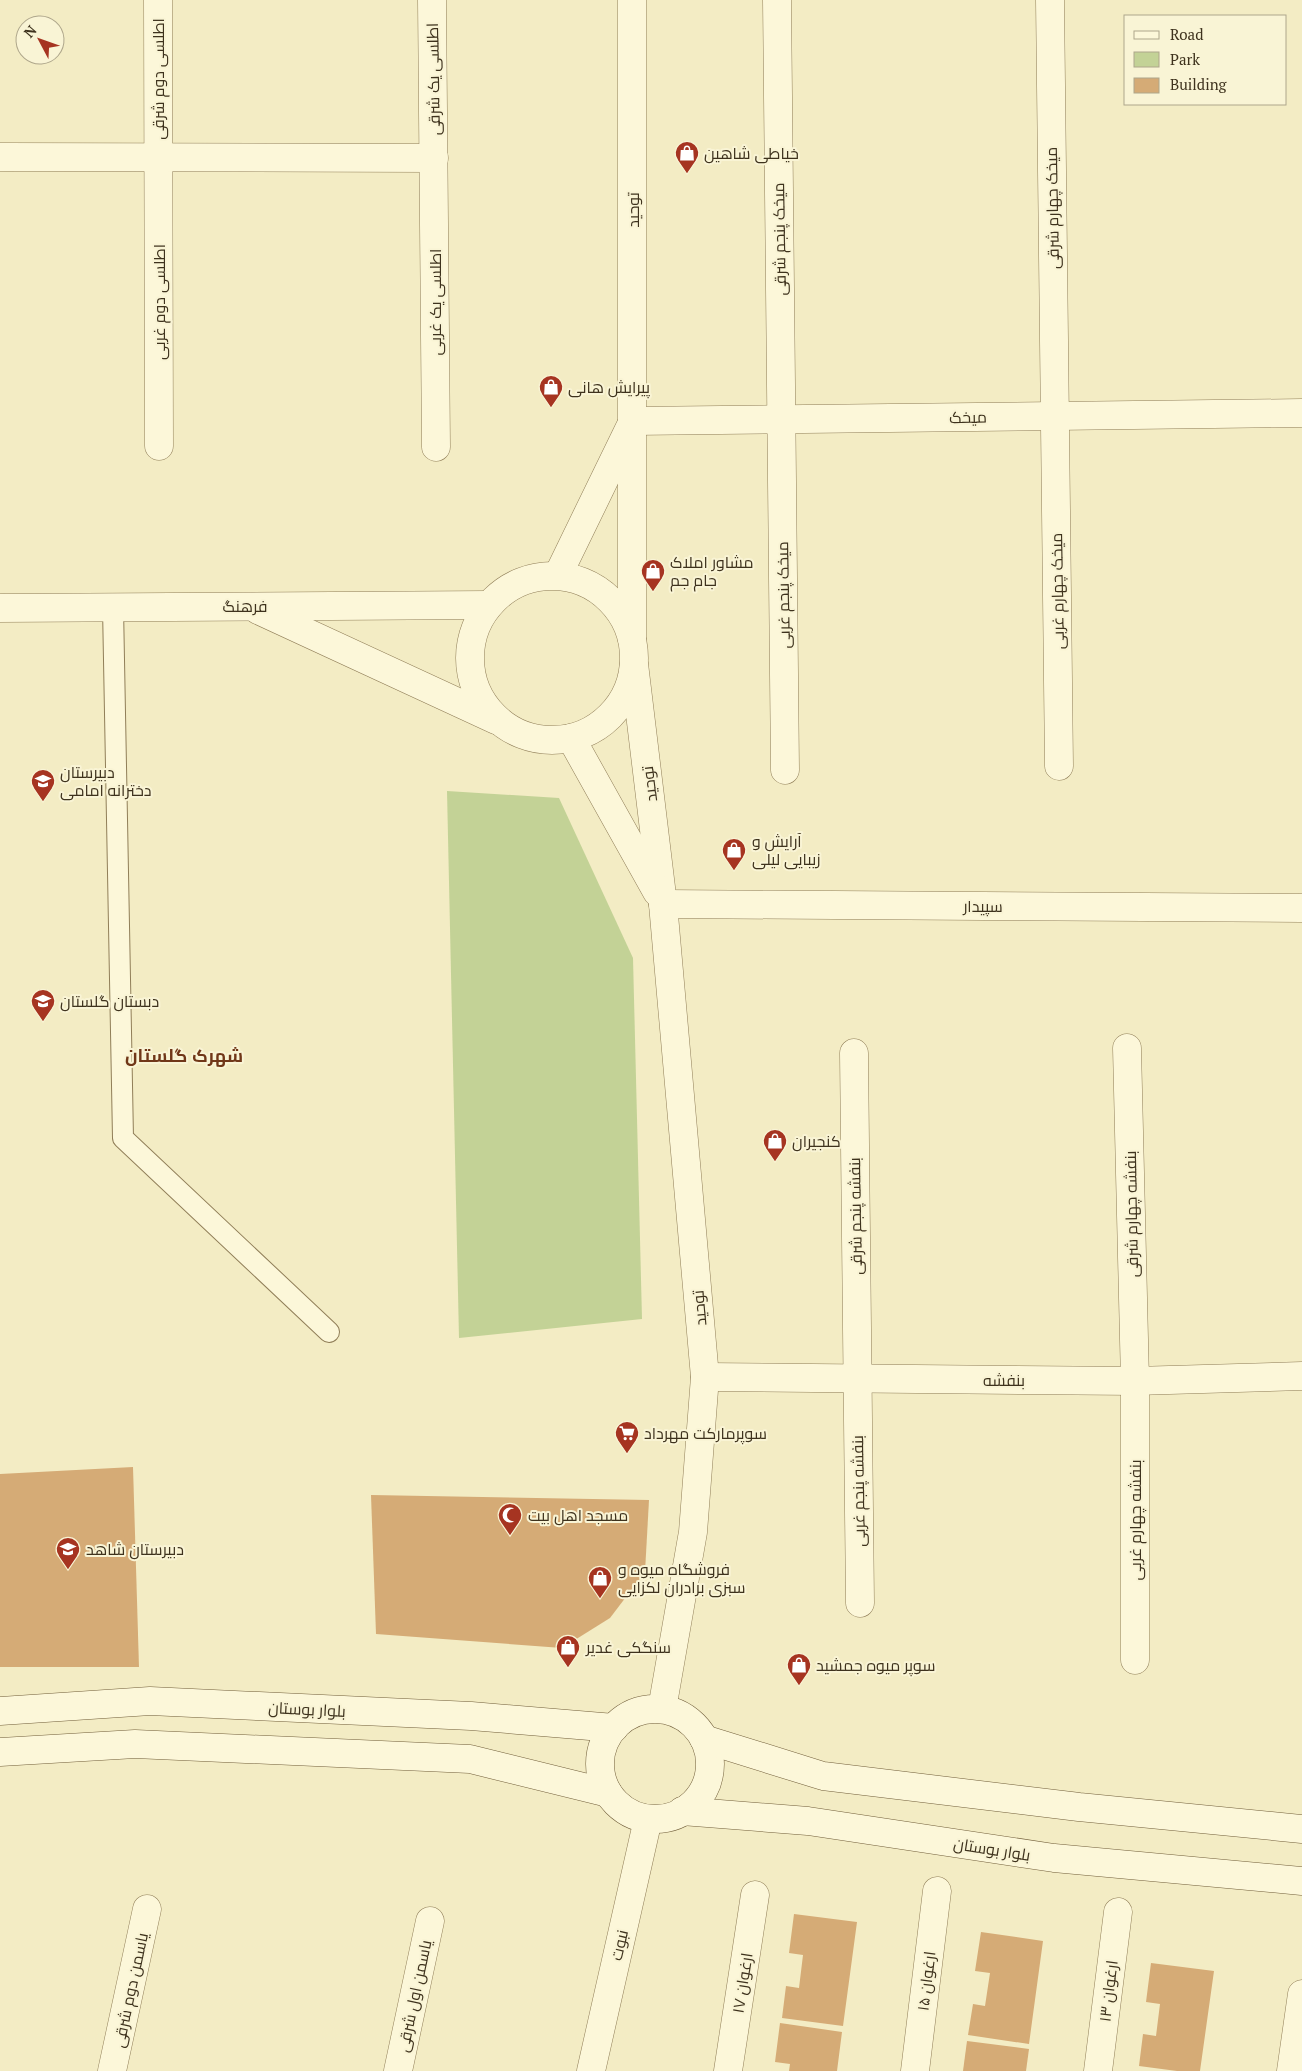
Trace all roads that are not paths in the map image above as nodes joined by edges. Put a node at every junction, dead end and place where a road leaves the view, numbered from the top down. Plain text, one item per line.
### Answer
1 (158, 0) edge
2 (432, 0) edge
3 (632, 0) edge
4 (777, 0) edge
5 (1050, 0) edge
6 (0, 158) edge
7 (158, 158) junction
8 (434, 158) junction
9 (1302, 413) edge
10 (1055, 416) junction
11 (781, 419) junction
12 (633, 421) junction
13 (159, 446) dead end
14 (436, 447) dead end
15 (558, 575) junction
16 (489, 605) junction
17 (250, 606) junction
18 (113, 607) junction
19 (0, 608) edge
20 (633, 651) junction
21 (498, 721) junction
22 (571, 738) junction
23 (1059, 766) dead end
24 (785, 770) dead end
25 (663, 904) junction
26 (1302, 908) edge
27 (1127, 1048) dead end
28 (854, 1053) dead end
29 (329, 1332) dead end
30 (1302, 1376) edge
31 (705, 1377) junction
32 (857, 1379) junction
33 (1135, 1380) junction
34 (860, 1603) dead end
35 (1135, 1660) dead end
36 (662, 1709) junction
37 (0, 1711) edge
38 (614, 1728) junction
39 (704, 1739) junction
40 (0, 1752) edge
41 (608, 1793) junction
42 (682, 1812) junction
43 (648, 1818) junction
44 (1302, 1829) edge
45 (1302, 1881) edge
46 (937, 1891) dead end
47 (755, 1895) dead end
48 (147, 1909) dead end
49 (1118, 1912) dead end
50 (430, 1921) dead end
51 (1302, 1994) edge
52 (112, 2071) edge
53 (398, 2071) edge
54 (591, 2071) edge
55 (728, 2071) edge
56 (915, 2071) edge
57 (1098, 2071) edge
58 (1291, 2071) edge

1 - 7 street, اطلسی دوم شرقی
2 - 8 street, اطلسی یک شرقی
3 - 12 street, توحید
4 - 11 street, میخک پنجم شرقی
5 - 10 street, میخک چهارم شرقی
6 - 7 street
7 - 8 street
7 - 13 street, اطلسی دوم غربی
8 - 14 street, اطلسی یک غربی
9 - 10 street, میخک
10 - 11 street, میخک
10 - 23 street, میخک چهارم غربی
11 - 12 street, میخک
11 - 24 street, میخک پنجم غربی
12 - 15 street, توحید
12 - 20 street, توحید
15 - 16 street
15 - 20 street
16 - 17 street, فرهنگ
16 - 21 street
17 - 18 street, فرهنگ
17 - 21 street
18 - 19 street, فرهنگ
18 - 29 lane
20 - 22 street
20 - 25 street, توحید
21 - 22 street
22 - 25 street, توحید
25 - 26 street, سپیدار
25 - 31 street, توحید
27 - 33 street, بنفشه چهارم شرقی
28 - 32 street, بنفشه پنجم شرقی
30 - 33 street, بنفشه
31 - 32 street, بنفشه
31 - 36 street, توحید
32 - 33 street, بنفشه
32 - 34 street, بنفشه پنجم غربی
33 - 35 street, بنفشه چهارم غربی
36 - 38 street
36 - 39 street
37 - 38 street, بلوار بوستان
38 - 41 street
39 - 42 street
39 - 44 street
40 - 41 street
41 - 43 street
42 - 43 street
42 - 45 street, بلوار بوستان
43 - 54 street, نبوت
46 - 56 street, ارغوان ۱۵
47 - 55 street, ارغوان ۱۷
48 - 52 street, یاسمن دوم شرقی
49 - 57 street, ارغوان ۱۳
50 - 53 street, یاسمن اول شرقی
51 - 58 street

